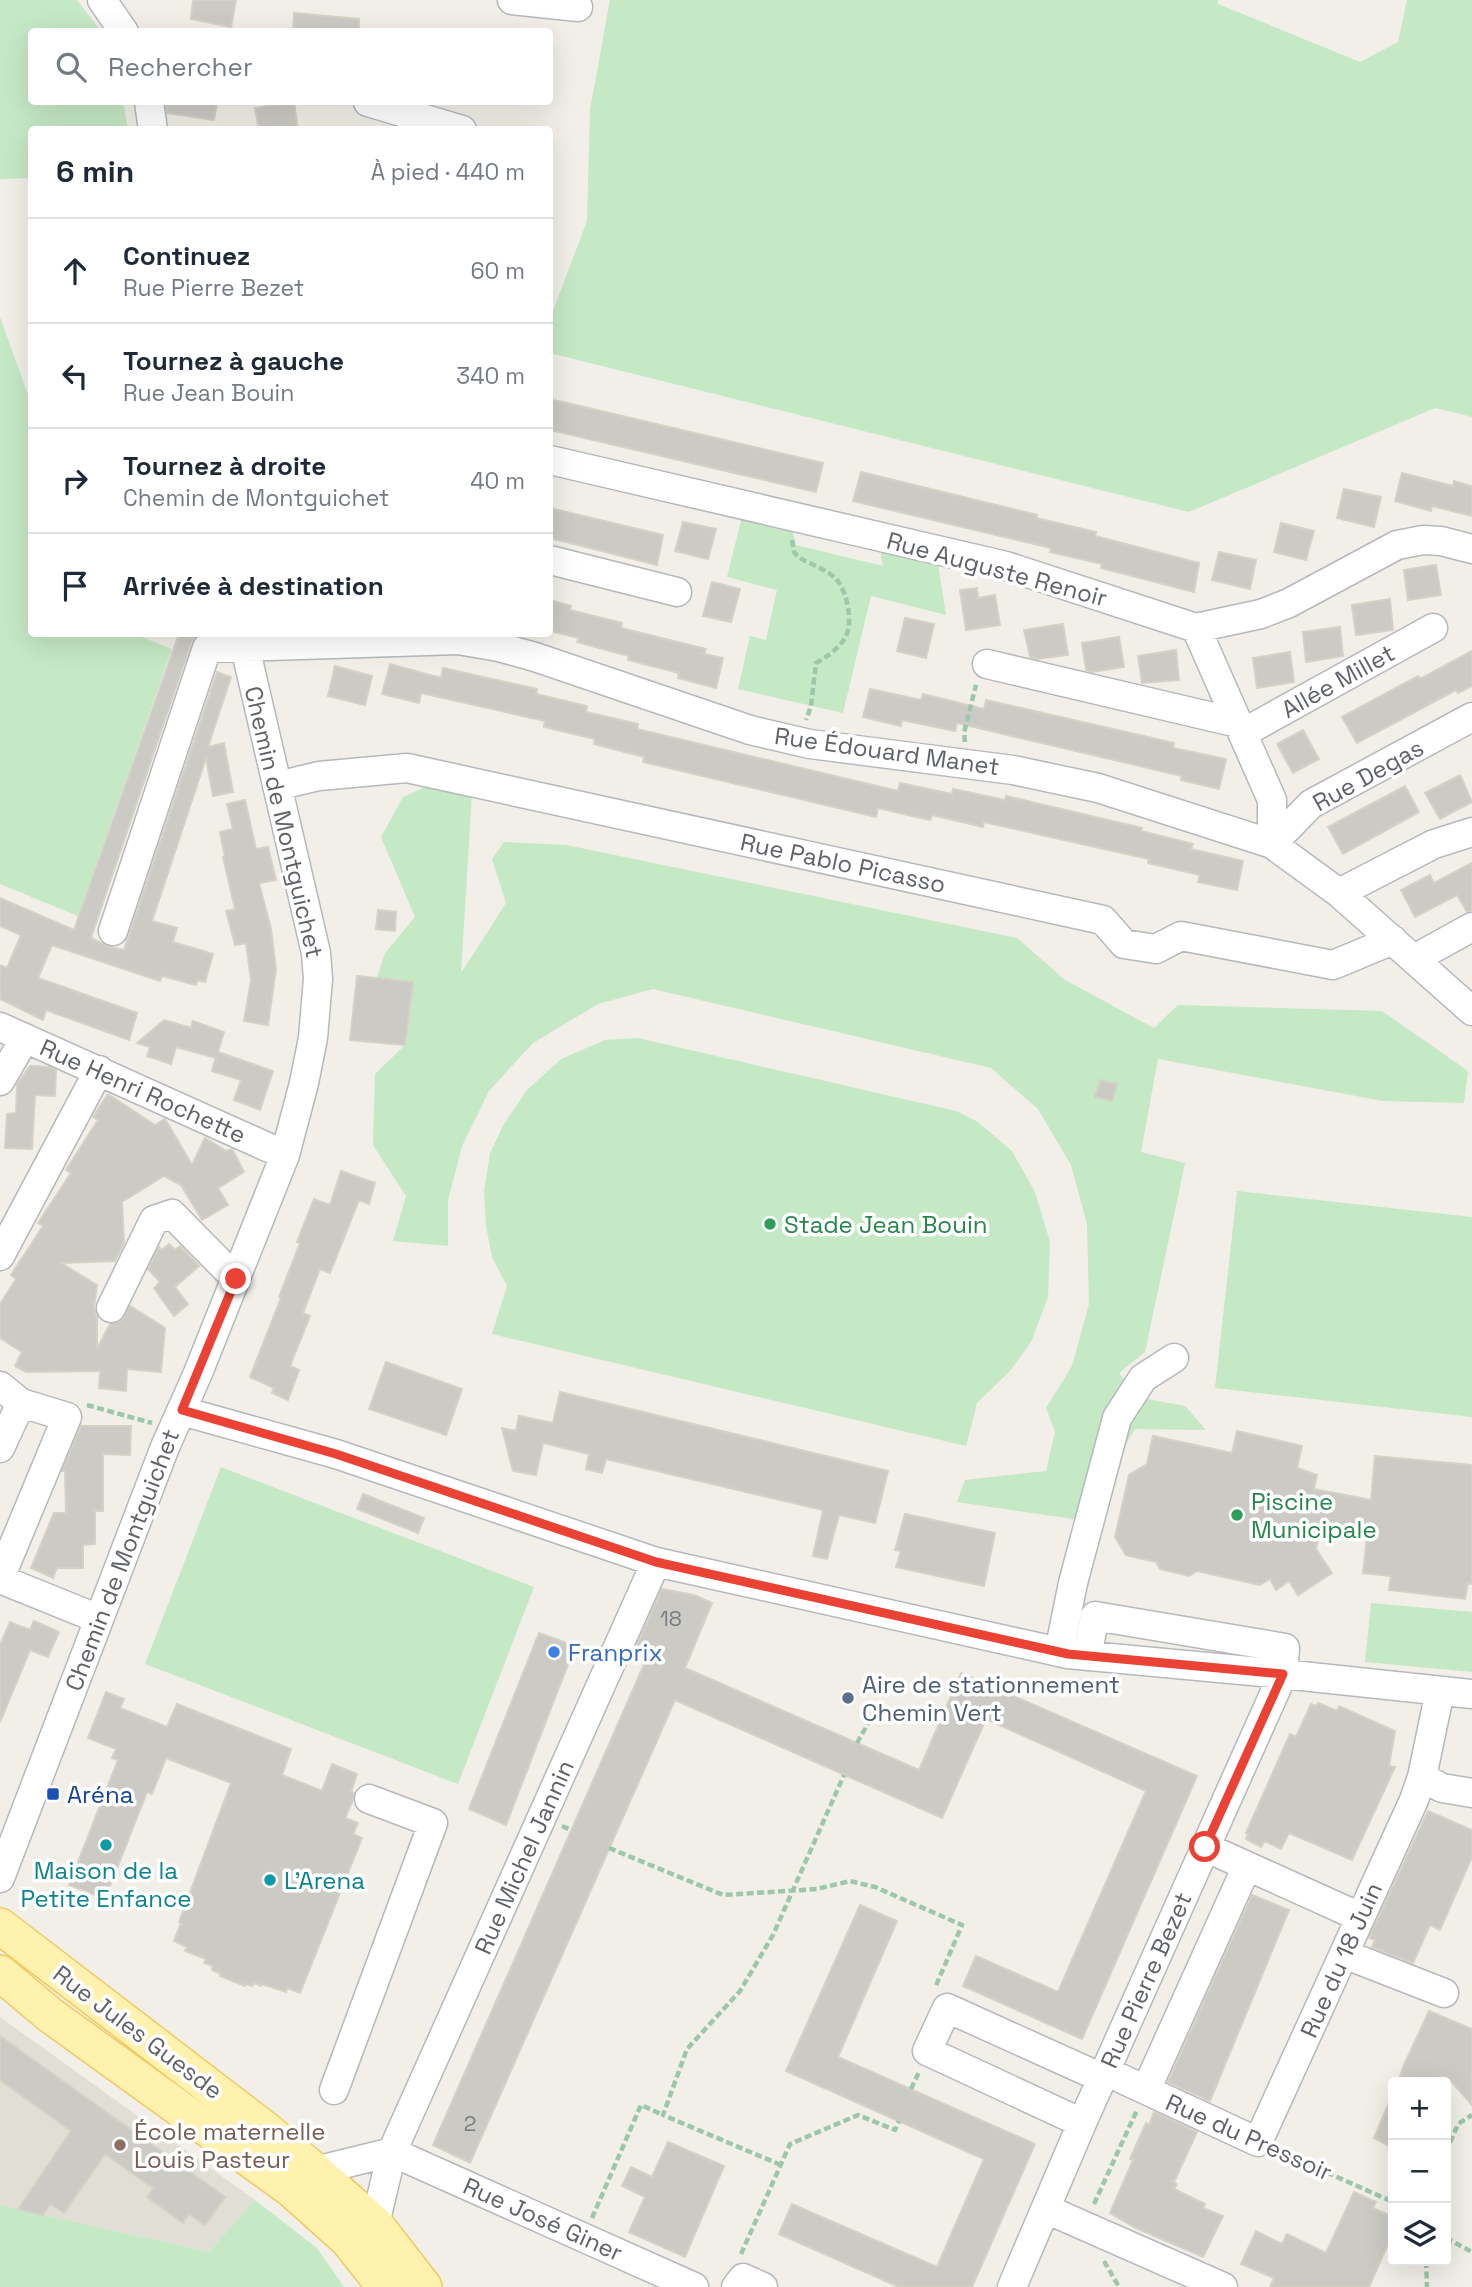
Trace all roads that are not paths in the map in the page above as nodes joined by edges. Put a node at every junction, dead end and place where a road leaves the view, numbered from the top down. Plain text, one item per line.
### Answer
1 (102, 0) edge
2 (512, 0) edge
3 (578, 7) dead end
4 (121, 28) edge
5 (149, 105) edge
6 (378, 105) edge
7 (152, 126) edge
8 (449, 126) edge
9 (553, 461) edge
10 (1472, 549) edge
11 (553, 561) edge
12 (677, 592) dead end
13 (1196, 628) junction
14 (1433, 628) dead end
15 (404, 637) edge
16 (462, 637) edge
17 (244, 640) edge
18 (987, 664) road end
19 (1472, 717) edge
20 (1240, 728) junction
21 (277, 786) junction
22 (1472, 832) edge
23 (1272, 844) junction
24 (1339, 893) junction
25 (1472, 927) edge
26 (113, 931) dead end
27 (1393, 940) junction
28 (1414, 959) junction
29 (1472, 1012) edge
30 (12, 1032) edge
31 (99, 1070) junction
32 (0, 1082) edge
33 (285, 1154) junction
34 (0, 1256) edge
35 (236, 1279) junction
36 (111, 1308) dead end
37 (1174, 1358) dead end
38 (10, 1394) edge
39 (177, 1420) junction
40 (0, 1448) edge
41 (656, 1562) junction
42 (0, 1578) edge
43 (99, 1619) junction
44 (1059, 1652) junction
45 (1087, 1656) junction
46 (1283, 1674) junction
47 (1440, 1691) junction
48 (1472, 1694) edge
49 (1422, 1777) junction
50 (1472, 1793) edge
51 (369, 1800) dead end
52 (1205, 1847) junction
53 (1247, 1866) junction
54 (0, 1878) edge
55 (1360, 1917) junction
56 (0, 1926) edge
57 (1344, 1954) junction
58 (0, 1973) edge
59 (1444, 1993) dead end
60 (1104, 2074) junction
61 (334, 2090) dead end
62 (1146, 2090) junction
63 (1082, 2123) junction
64 (1258, 2142) joint
65 (392, 2152) junction
66 (315, 2171) junction
67 (1046, 2209) junction
68 (375, 2224) junction
69 (737, 2274) edge
70 (386, 2287) edge
71 (424, 2287) edge
72 (694, 2287) edge
73 (763, 2287) edge
74 (1012, 2287) edge
75 (1223, 2287) edge

1 - 4 street
2 - 3 street
5 - 7 street
6 - 8 street
9 - 13 street, Rue Auguste Renoir
10 - 13 street
11 - 12 street
13 - 20 street
14 - 20 street, Allée Millet
15 - 17 street, Rue Édouard Manet
16 - 23 street, Rue Édouard Manet
17 - 21 street, Chemin de Montguichet
17 - 26 street, Rue Édouard Manet
18 - 20 street
19 - 23 street, Rue Degas
20 - 23 street
21 - 27 street, Rue Pablo Picasso
21 - 33 street, Chemin de Montguichet
22 - 24 street
23 - 24 street, Rue Édouard Manet
24 - 27 street, Rue Édouard Manet
25 - 28 street
27 - 28 street, Rue Édouard Manet
28 - 29 street, Rue Édouard Manet
30 - 31 street, Rue Henri Rochette
30 - 32 street
31 - 33 street, Rue Henri Rochette
31 - 34 street
33 - 35 street, Chemin de Montguichet
35 - 36 street
35 - 39 street, Chemin de Montguichet
37 - 44 street
38 - 40 street
38 - 42 street
39 - 41 street
39 - 43 street, Chemin de Montguichet
41 - 44 street
41 - 65 street, Rue Michel Jannin
42 - 43 street
43 - 54 street, Chemin de Montguichet
44 - 45 street
45 - 46 street
45 - 46 street
46 - 47 street
46 - 52 street, Rue Pierre Bezet
47 - 48 street
47 - 49 street, Rue du 18 Juin
49 - 50 street
49 - 55 street, Rue du 18 Juin
51 - 61 street
52 - 53 street
52 - 60 street, Rue Pierre Bezet
53 - 55 street
53 - 62 street
55 - 57 street, Rue du 18 Juin
56 - 66 main road, Rue Jules Guesde
57 - 59 street
57 - 64 street, Rue du 18 Juin
58 - 70 main road, Rue Jules Guesde
60 - 62 street, Rue du Pressoir
60 - 63 street, Rue Pierre Bezet
60 - 63 street, Rue du Pressoir
62 - 64 street, Rue du Pressoir
63 - 67 street, Rue Pierre Bezet
65 - 66 street
65 - 68 street, Rue Michel Jannin
65 - 72 street, Rue José Giner
66 - 68 main road, Rue Jules Guesde
67 - 74 street, Rue Pierre Bezet
67 - 75 street
68 - 71 main road, Rue Jules Guesde
69 - 73 street

